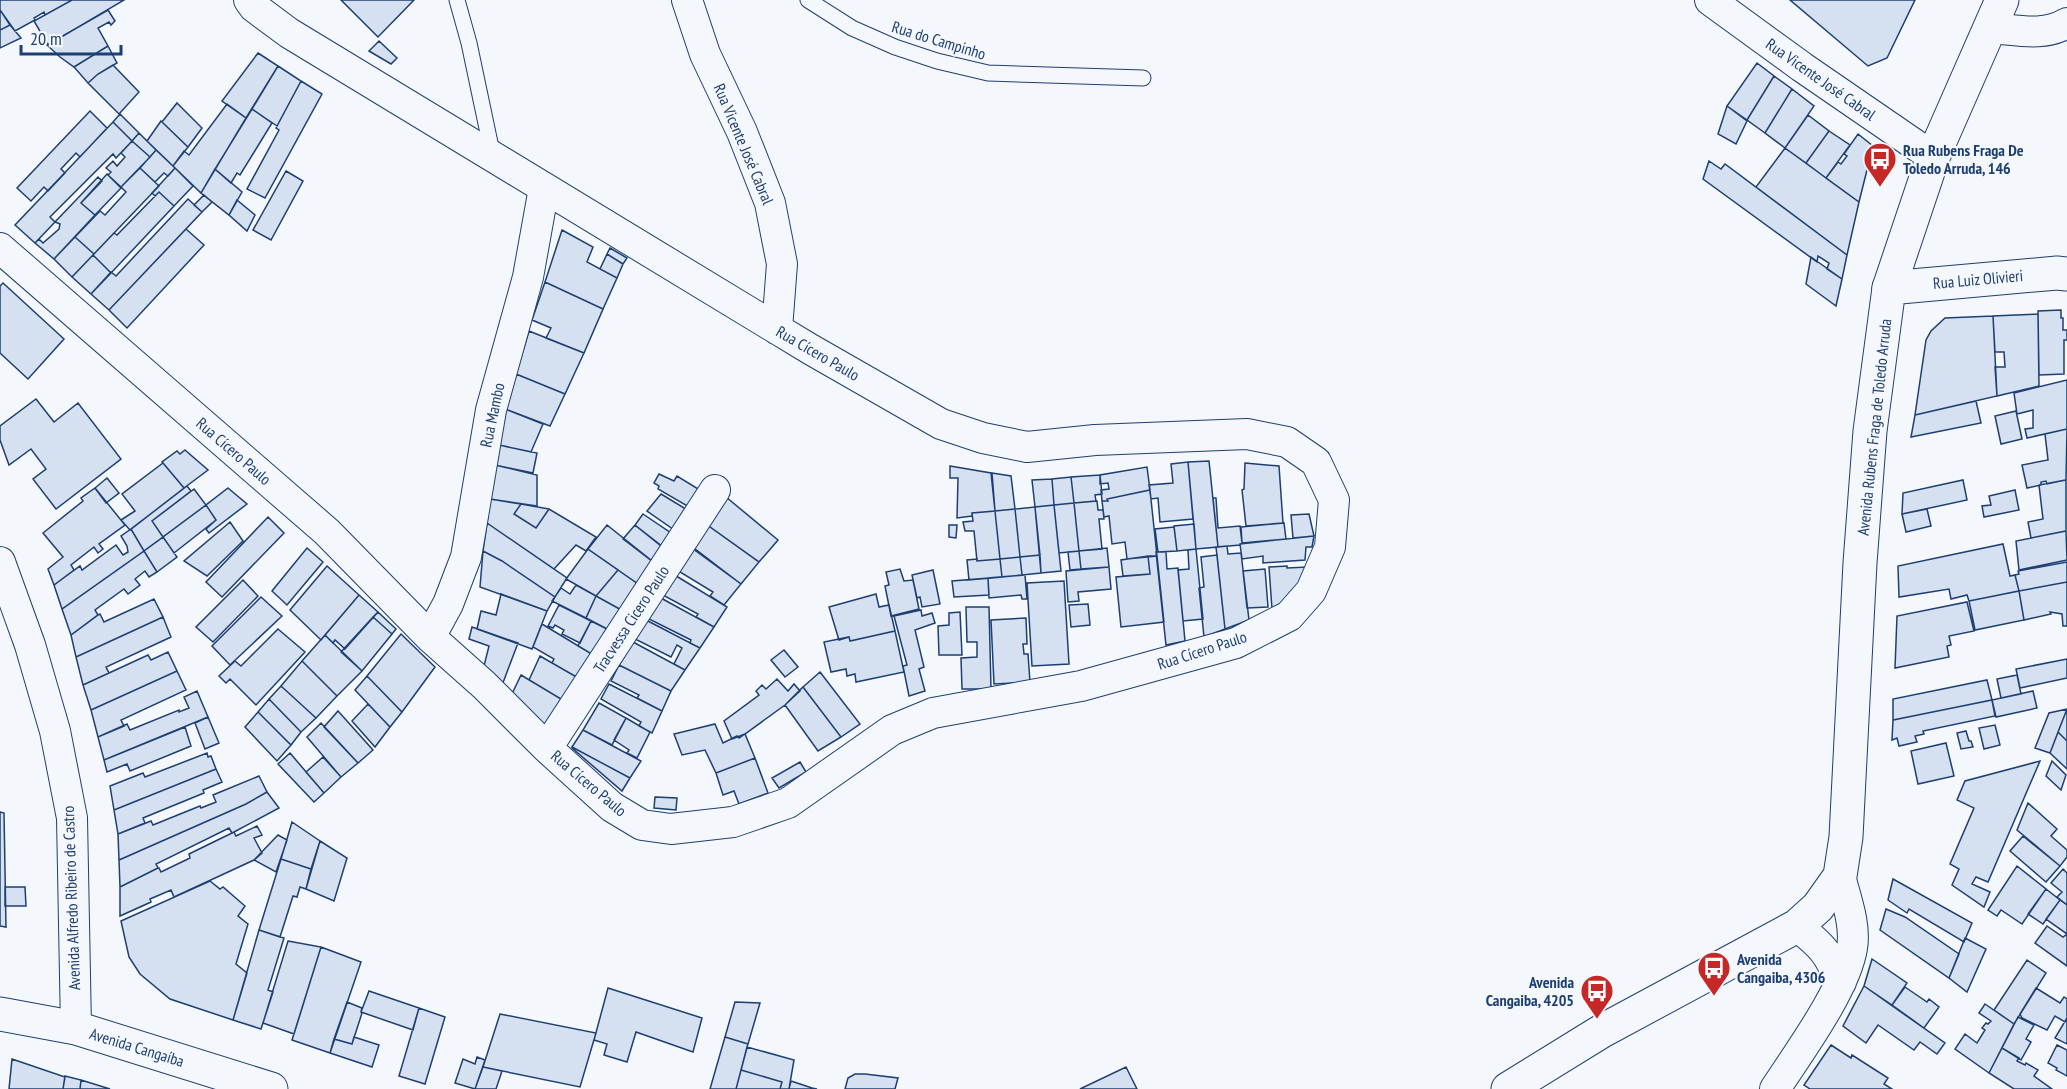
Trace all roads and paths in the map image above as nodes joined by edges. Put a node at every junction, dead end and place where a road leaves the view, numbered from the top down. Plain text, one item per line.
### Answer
1 (249, 0) edge
2 (457, 0) edge
3 (687, 0) edge
4 (808, 0) edge
5 (1710, 0) edge
6 (1997, 14) edge
7 (2067, 23) edge
8 (1143, 78) dead end
9 (493, 157) junction
10 (1933, 157) junction
11 (544, 188) junction
12 (0, 248) edge
13 (2067, 274) edge
14 (1889, 288) junction
15 (777, 329) junction
16 (715, 490) dead end
17 (0, 562) edge
18 (430, 638) junction
19 (547, 748) junction
20 (1840, 876) junction
21 (1797, 926) junction
22 (1841, 982) junction
23 (0, 1014) edge
24 (76, 1028) junction
25 (271, 1089) edge
26 (1508, 1089) edge
27 (1775, 1089) edge

1 - 9 street, Rua Cícero Paulo
2 - 9 lane
3 - 15 street, Rua Vicente José Cabral
4 - 8 lane, Rua do Campinho
5 - 10 street, Rua Vicente José Cabral
6 - 7 street
6 - 10 main road, Avenida Rubens Fraga de Toledo Arruda
9 - 11 street, Rua Cícero Paulo
10 - 14 main road, Avenida Rubens Fraga de Toledo Arruda
11 - 15 street, Rua Cícero Paulo
11 - 18 street, Rua Mambo
12 - 18 street, Rua Cícero Paulo
13 - 14 main road, Rua Luiz Olivieri
14 - 20 main road, Avenida Rubens Fraga de Toledo Arruda
15 - 19 street, Rua Cícero Paulo
16 - 19 street, Tracvessa Cicero Paulo
17 - 24 street, Avenida Alfredo Ribeiro de Castro
18 - 19 street, Rua Cícero Paulo
20 - 21 main road
20 - 22 street
21 - 22 street
21 - 26 main road
22 - 27 street
23 - 24 main road, Avenida Cangaíba
24 - 25 main road, Avenida Cangaíba

